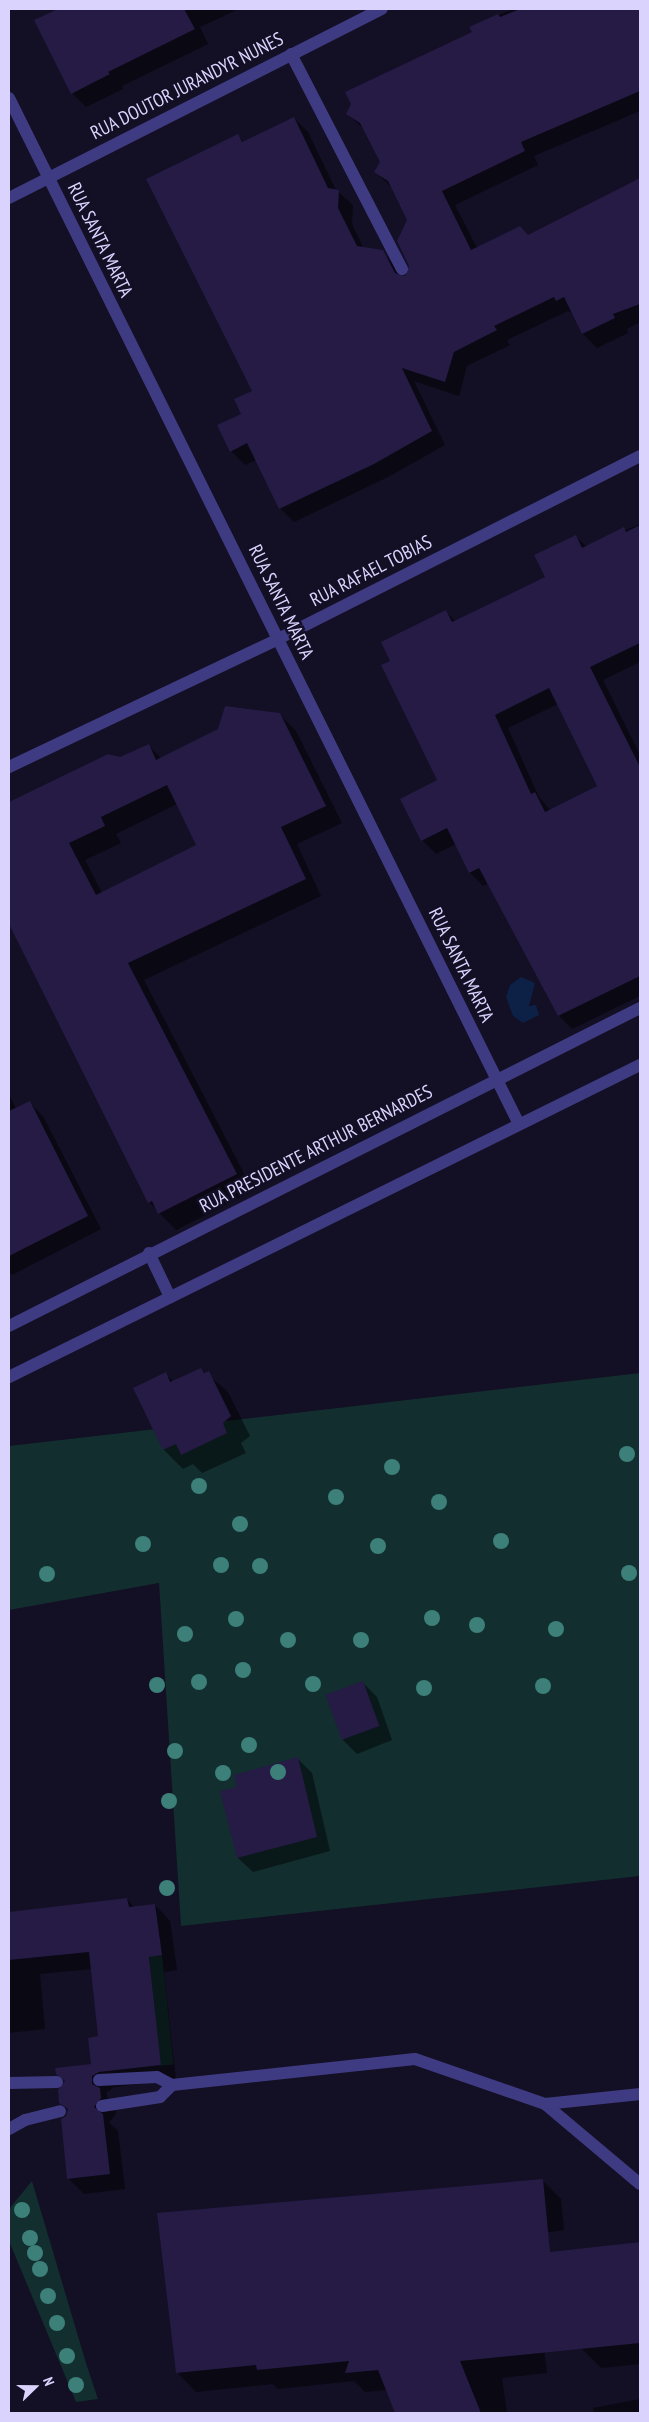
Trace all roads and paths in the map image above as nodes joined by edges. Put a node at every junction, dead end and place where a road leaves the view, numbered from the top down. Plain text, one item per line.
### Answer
1 (382, 9) edge
2 (291, 54) junction
3 (9, 98) edge
4 (48, 178) junction
5 (9, 198) edge
6 (402, 269) dead end
7 (640, 456) edge
8 (278, 639) junction
9 (9, 768) edge
10 (640, 1008) edge
11 (640, 1065) edge
12 (496, 1080) junction
13 (519, 1124) junction
14 (149, 1254) junction
15 (170, 1297) junction
16 (9, 1326) edge
17 (9, 1377) edge
18 (99, 2080) dead end
19 (57, 2082) dead end
20 (9, 2083) edge
21 (172, 2084) junction
22 (640, 2094) edge
23 (545, 2104) junction
24 (102, 2106) dead end
25 (60, 2111) dead end
26 (9, 2129) edge
27 (640, 2184) edge

1 - 2 street, RUA DOUTOR JURANDYR NUNES
2 - 4 street, RUA DOUTOR JURANDYR NUNES
2 - 6 street
3 - 4 street, RUA SANTA MARTA
4 - 5 street, RUA DOUTOR JURANDYR NUNES
4 - 8 street, RUA SANTA MARTA
7 - 8 street, RUA RAFAEL TOBIAS
8 - 9 street, RUA RAFAEL TOBIAS
8 - 12 street, RUA SANTA MARTA
10 - 12 street, RUA PRESIDENTE ARTHUR BERNARDES
11 - 13 street
12 - 13 street, RUA SANTA MARTA
12 - 14 street, RUA PRESIDENTE ARTHUR BERNARDES
13 - 15 street
14 - 15 street
14 - 16 street, RUA PRESIDENTE ARTHUR BERNARDES
15 - 17 street
18 - 21 street
19 - 20 street
21 - 23 street
21 - 24 street
22 - 23 street
23 - 27 street
25 - 26 street

